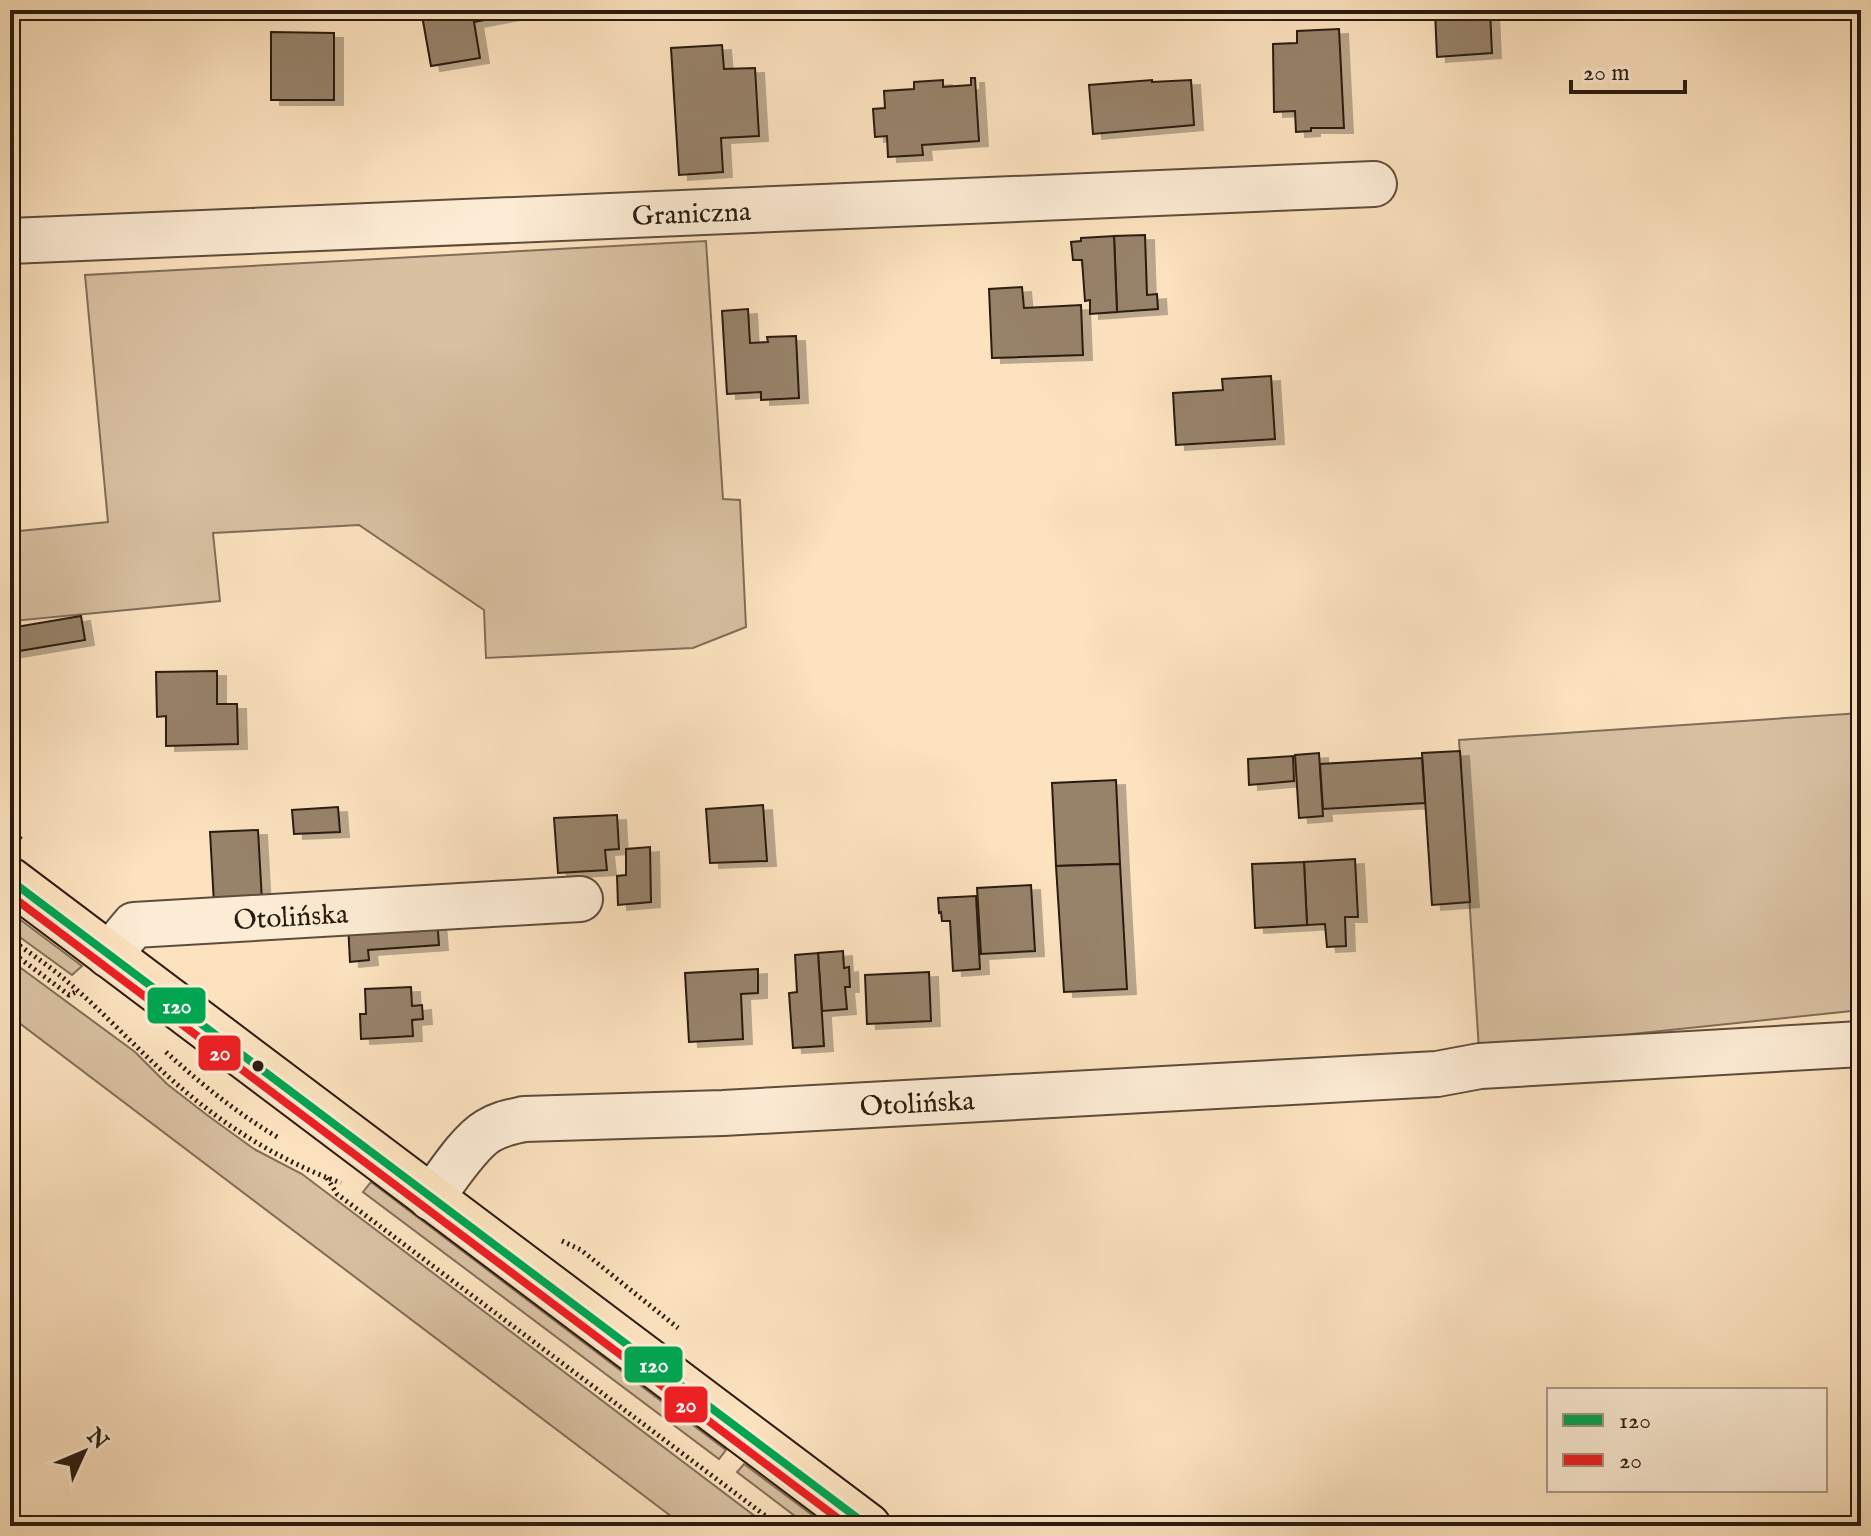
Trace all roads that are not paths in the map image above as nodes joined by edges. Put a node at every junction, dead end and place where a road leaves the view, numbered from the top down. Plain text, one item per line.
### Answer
1 (1374, 184) dead end
2 (10, 241) edge
3 (10, 880) edge
4 (580, 899) dead end
5 (101, 971) junction
6 (1861, 1044) edge
7 (431, 1198) junction
8 (868, 1526) edge

1 - 2 street, Graniczna
3 - 5 main road
4 - 5 street, Otolińska
5 - 7 main road
6 - 7 street, Otolińska
7 - 8 main road

